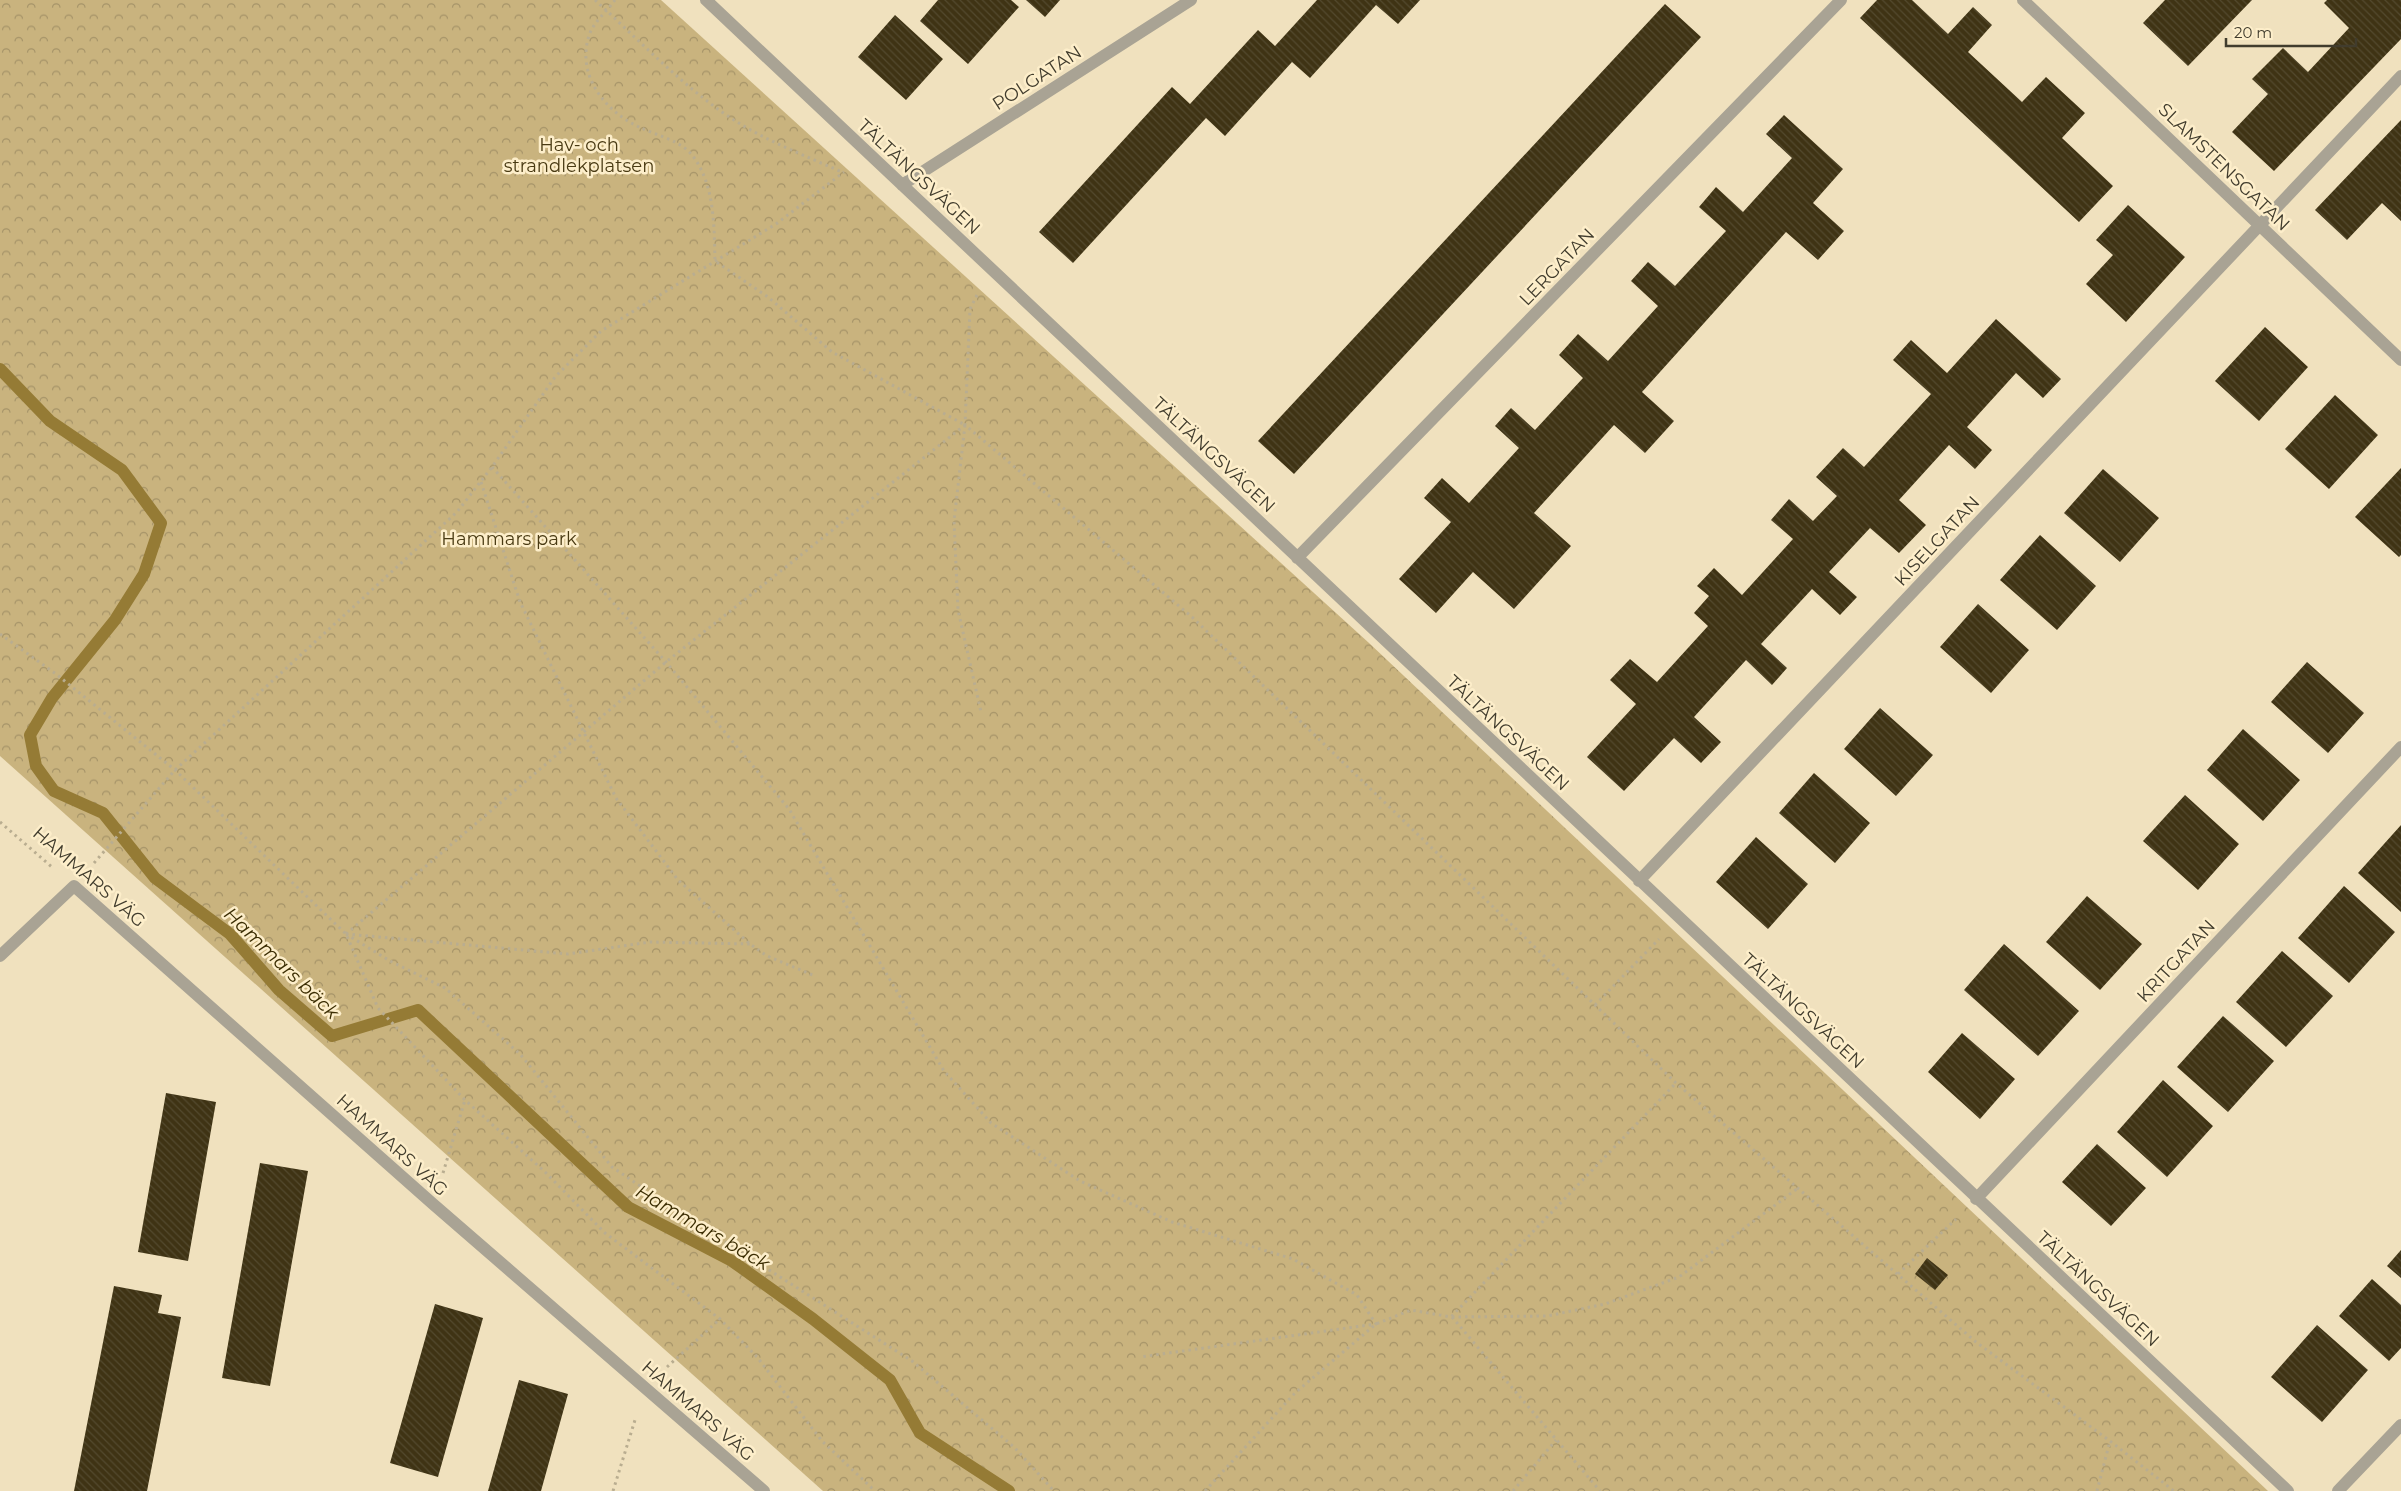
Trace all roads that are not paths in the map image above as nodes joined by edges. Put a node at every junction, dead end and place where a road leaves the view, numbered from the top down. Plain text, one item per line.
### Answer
1 (706, 0) edge
2 (1191, 0) edge
3 (1841, 0) edge
4 (2023, 0) edge
5 (2401, 76) edge
6 (902, 185) junction
7 (2260, 225) junction
8 (2401, 360) edge
9 (1298, 558) junction
10 (2401, 747) edge
11 (1639, 881) junction
12 (0, 956) edge
13 (1976, 1199) junction
14 (2401, 1425) edge
15 (764, 1491) edge
16 (2288, 1491) edge
17 (2338, 1491) edge

1 - 6 street, TÄLTÄNGSVÄGEN
2 - 6 street, POLGATAN
3 - 9 street, LERGATAN
4 - 7 street, SLAMSTENSGATAN
5 - 7 street, KISELGATAN
6 - 9 street, TÄLTÄNGSVÄGEN
7 - 8 street, SLAMSTENSGATAN
7 - 11 street, KISELGATAN
9 - 11 street, TÄLTÄNGSVÄGEN
10 - 13 street, KRITGATAN
11 - 13 street, TÄLTÄNGSVÄGEN
12 - 15 street, HAMMARS VÄG
13 - 16 street, TÄLTÄNGSVÄGEN
14 - 17 street

